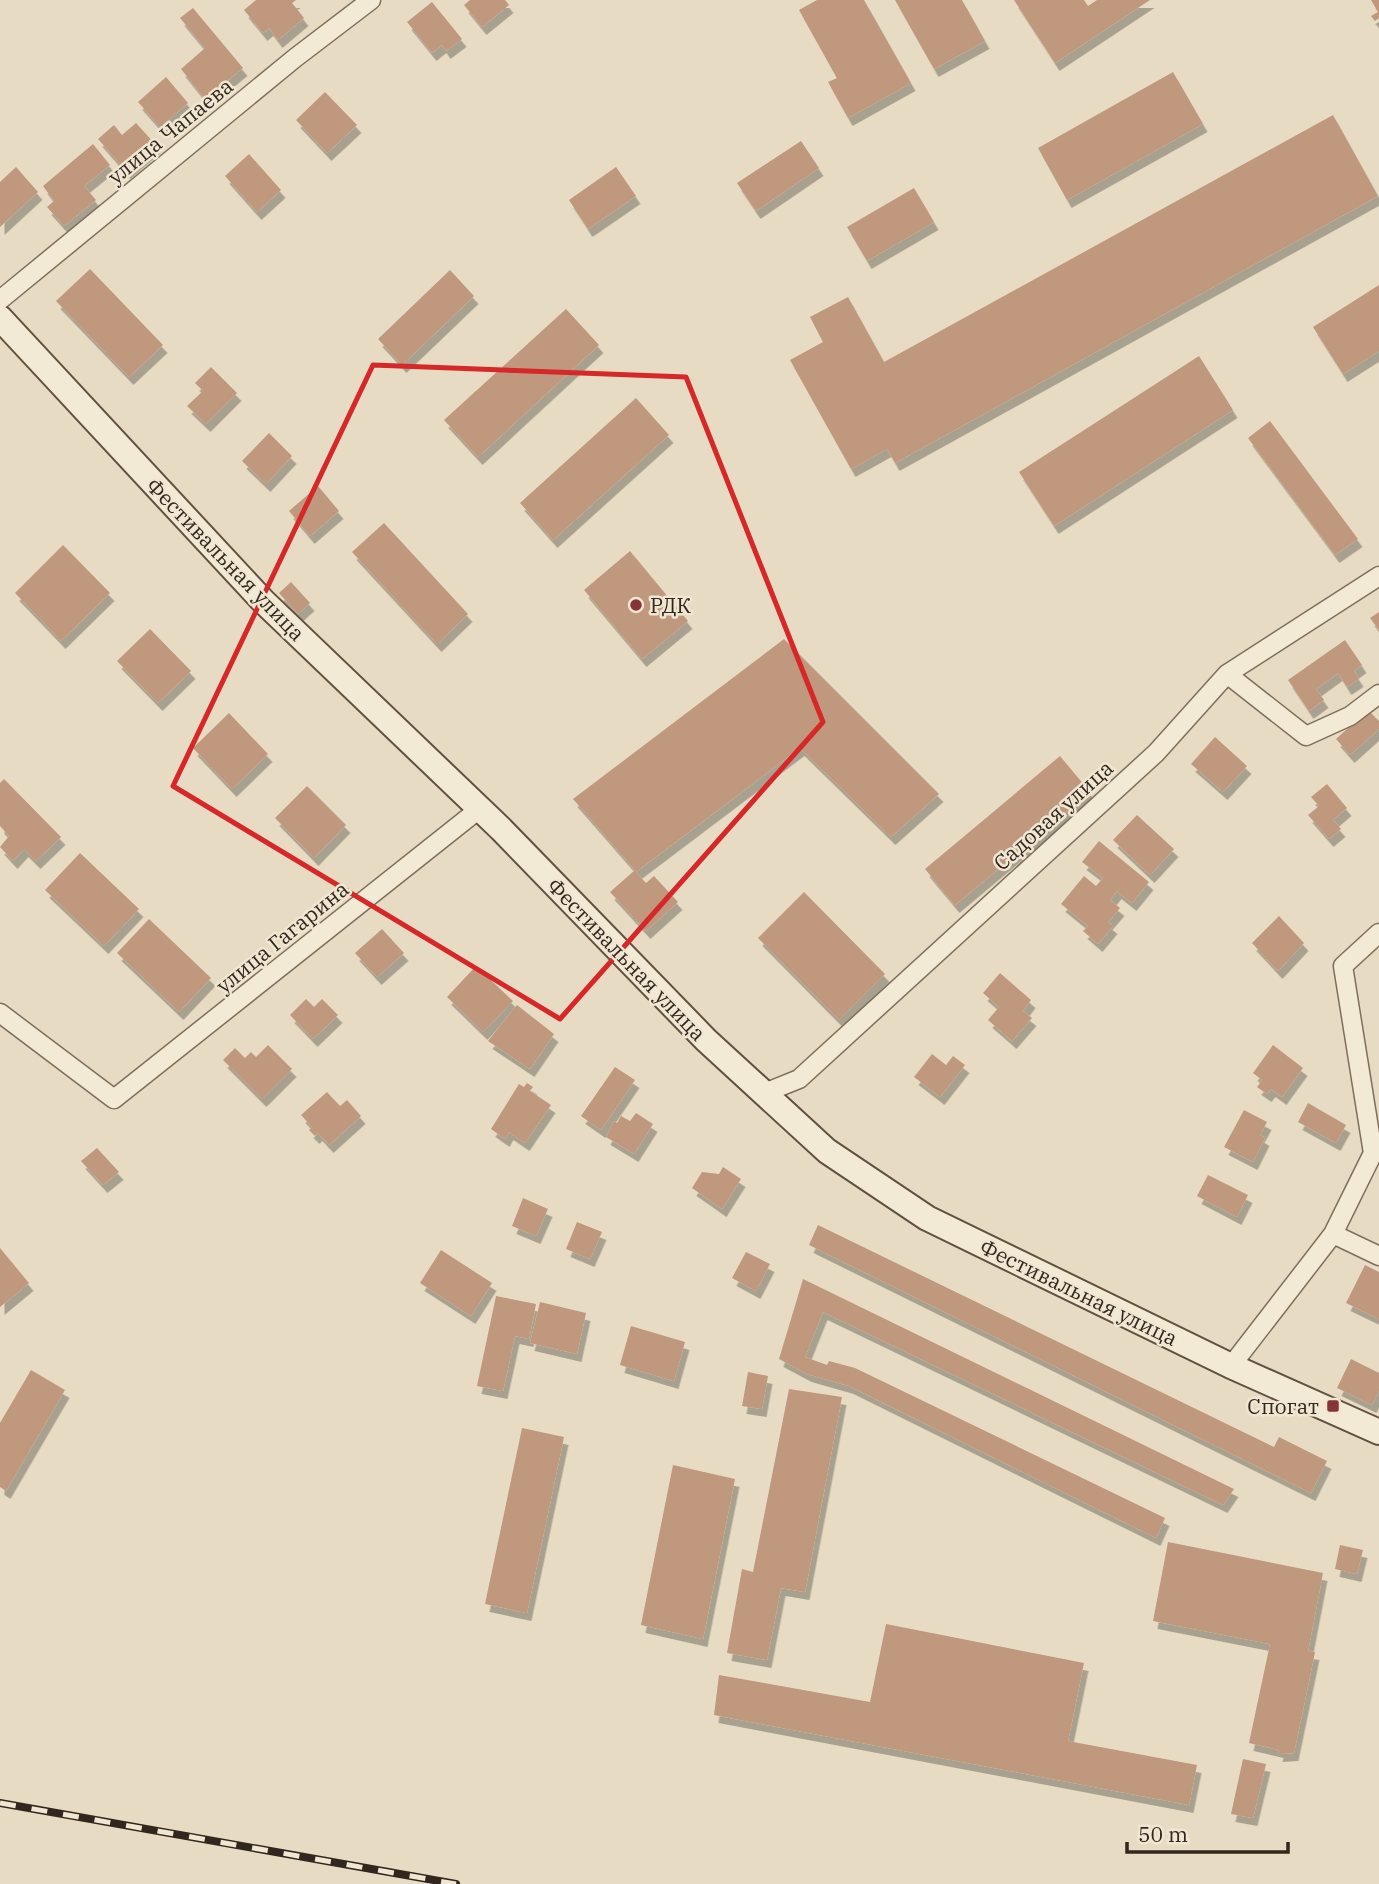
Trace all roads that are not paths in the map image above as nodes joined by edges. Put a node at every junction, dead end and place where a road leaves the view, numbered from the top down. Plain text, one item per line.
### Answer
1 (371, 0) edge
2 (0, 300) edge
3 (0, 318) edge
4 (1379, 576) edge
5 (1227, 674) junction
6 (1379, 694) edge
7 (478, 810) junction
8 (1379, 933) edge
9 (0, 1013) edge
10 (762, 1094) junction
11 (1376, 1152) edge
12 (1333, 1234) junction
13 (1379, 1256) edge
14 (1231, 1366) junction
15 (1379, 1432) edge

1 - 2 street, улица Чапаева
3 - 7 street, Фестивальная улица
4 - 5 street, Садовая улица
5 - 6 street
5 - 10 street, Садовая улица
7 - 9 street, улица Гагарина
7 - 10 street, Фестивальная улица
8 - 11 street
10 - 14 street, Фестивальная улица
11 - 12 street
12 - 13 street
12 - 14 street
14 - 15 street, Фестивальная улица

